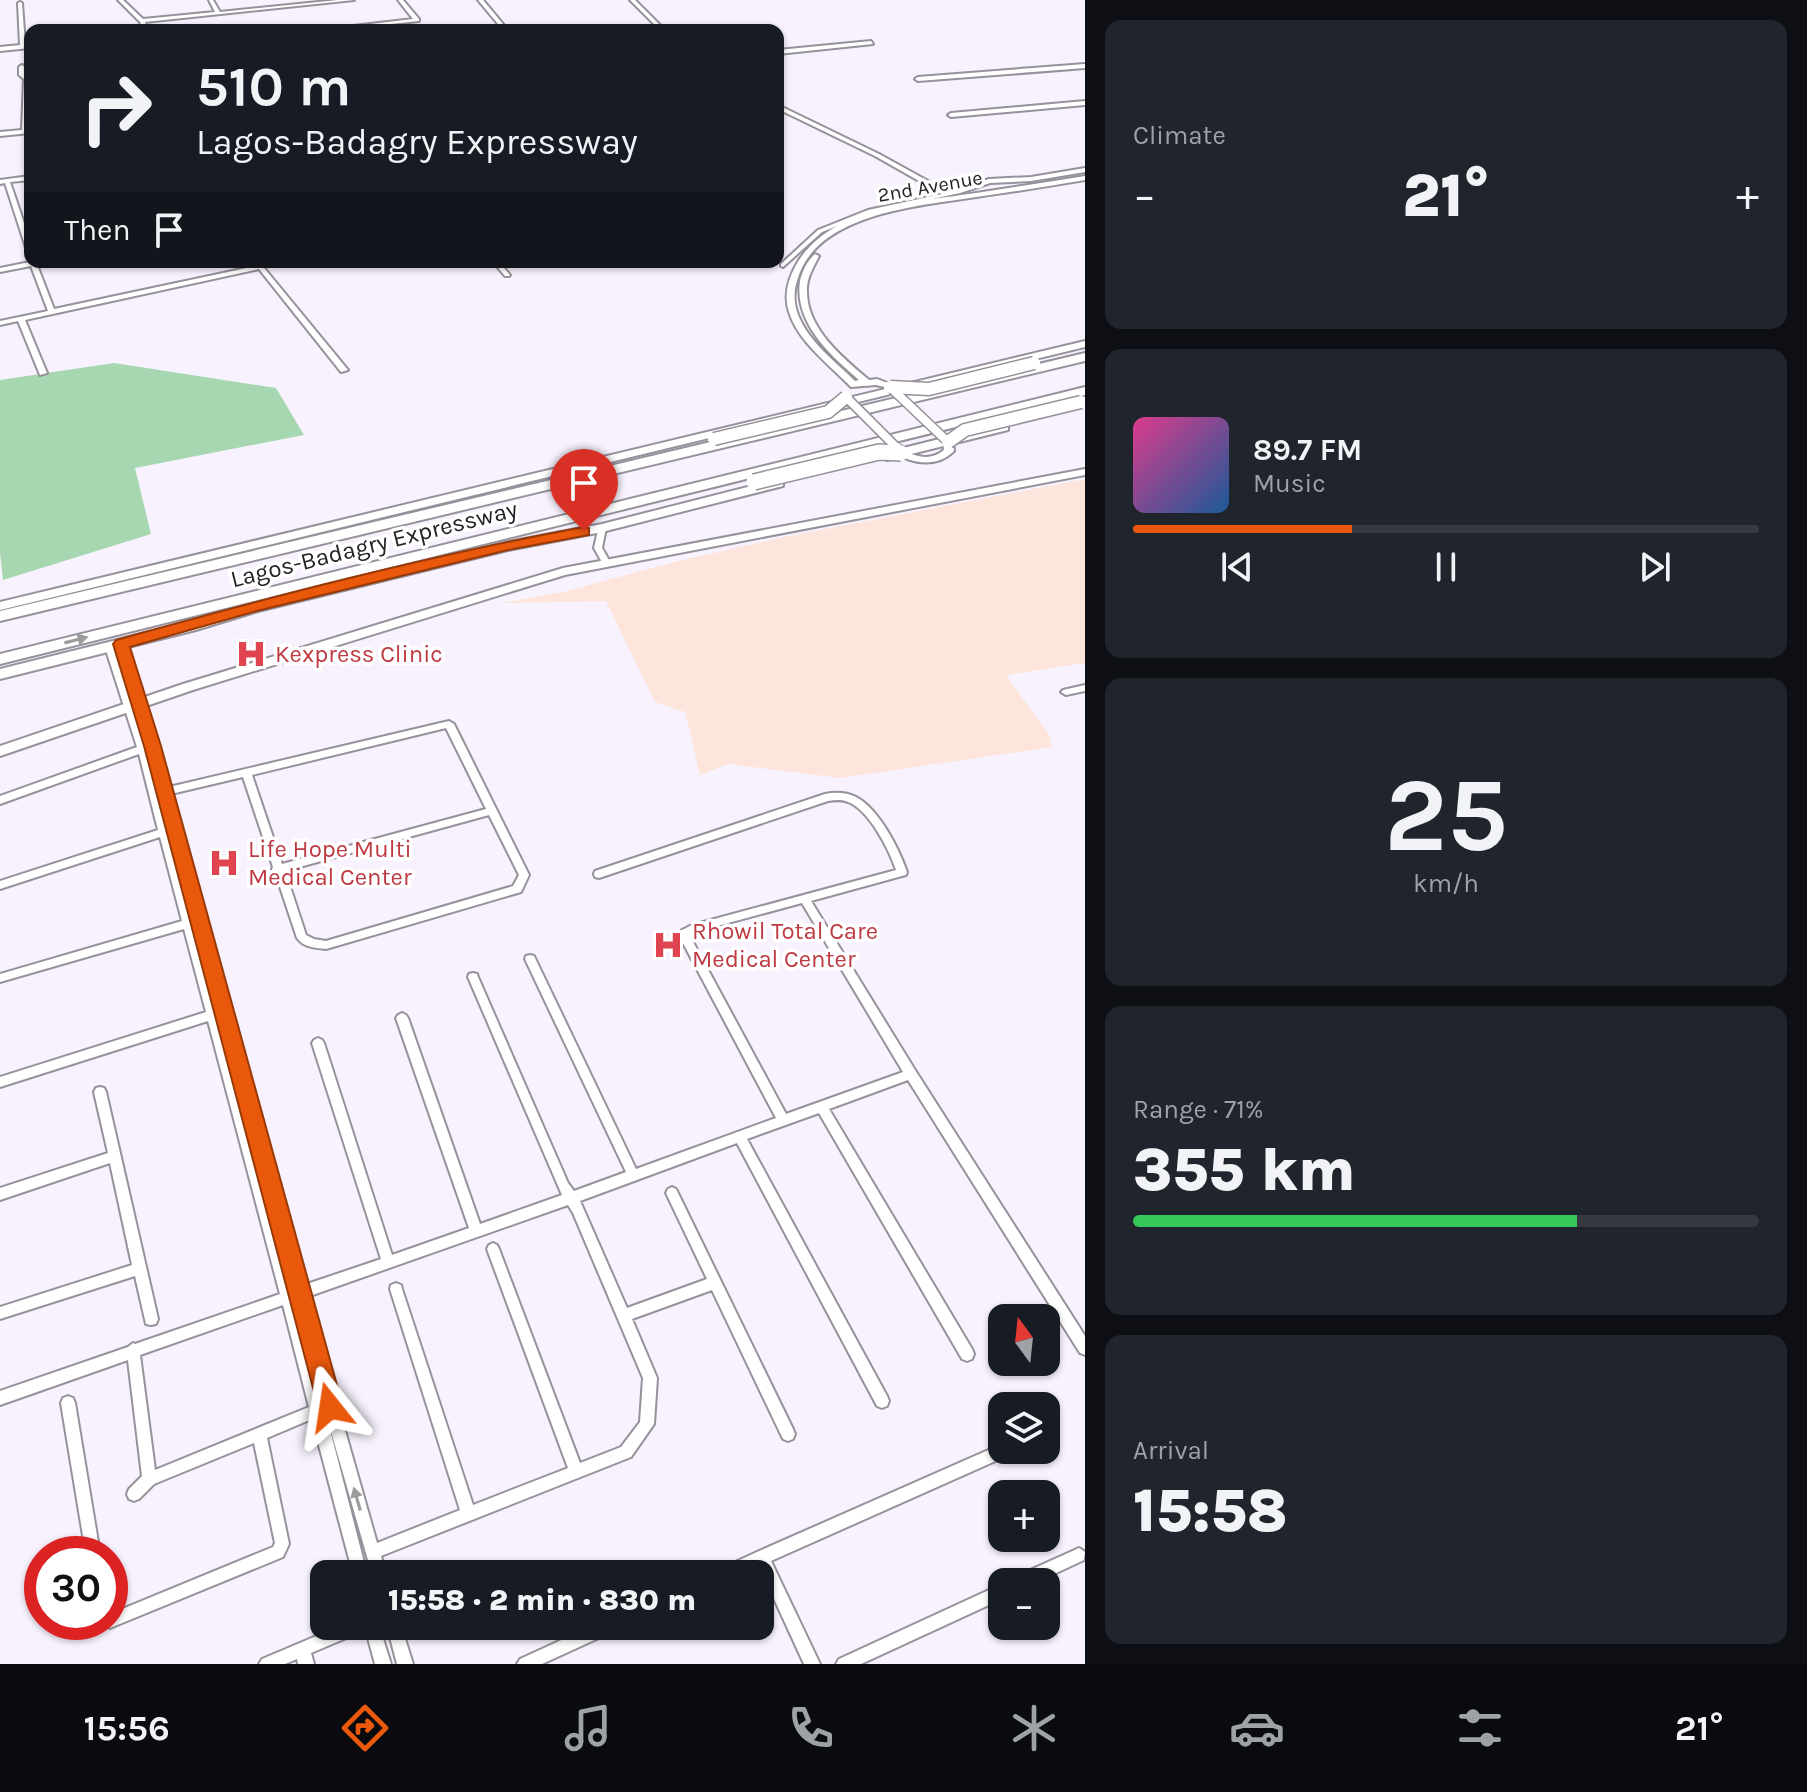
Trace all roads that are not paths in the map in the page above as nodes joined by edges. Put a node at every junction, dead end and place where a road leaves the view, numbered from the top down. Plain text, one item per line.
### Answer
1 (120, 0) edge
2 (211, 0) edge
3 (352, 0) edge
4 (400, 0) edge
5 (480, 0) edge
6 (632, 0) edge
7 (20, 3) dead end
8 (218, 13) junction
9 (142, 21) junction
10 (143, 24) edge
11 (406, 24) edge
12 (501, 24) edge
13 (657, 24) edge
14 (24, 32) edge
15 (871, 43) dead end
16 (24, 46) edge
17 (0, 49) edge
18 (784, 51) edge
19 (1085, 66) edge
20 (22, 67) dead end
21 (24, 77) edge
22 (918, 79) dead end
23 (1085, 103) edge
24 (784, 110) edge
25 (790, 114) junction
26 (784, 115) edge
27 (951, 115) dead end
28 (24, 131) edge
29 (0, 134) edge
30 (1085, 170) edge
31 (1085, 178) edge
32 (24, 179) edge
33 (4, 182) edge
34 (1085, 187) edge
35 (948, 194) junction
36 (24, 235) edge
37 (784, 264) edge
38 (24, 265) edge
39 (803, 265) junction
40 (38, 268) edge
41 (241, 268) edge
42 (261, 268) edge
43 (501, 268) edge
44 (0, 270) edge
45 (507, 275) dead end
46 (52, 312) junction
47 (21, 319) junction
48 (0, 323) edge
49 (1085, 344) edge
50 (1085, 354) edge
51 (344, 370) dead end
52 (43, 373) dead end
53 (866, 382) junction
54 (890, 387) junction
55 (850, 391) junction
56 (1084, 400) edge
57 (948, 442) junction
58 (901, 453) junction
59 (1085, 470) edge
60 (387, 525) junction
61 (602, 528) junction
62 (426, 554) junction
63 (605, 559) junction
64 (0, 606) edge
65 (0, 616) edge
66 (115, 645) junction
67 (0, 659) edge
68 (0, 674) edge
69 (1085, 688) edge
70 (1066, 692) dead end
71 (134, 702) junction
72 (0, 744) edge
73 (142, 749) junction
74 (0, 751) edge
75 (247, 774) junction
76 (165, 792) junction
77 (0, 800) edge
78 (491, 811) junction
79 (163, 832) junction
80 (277, 869) junction
81 (599, 874) dead end
82 (0, 885) edge
83 (805, 899) junction
84 (188, 924) junction
85 (530, 959) dead end
86 (473, 977) dead end
87 (0, 978) edge
88 (212, 1015) junction
89 (402, 1018) dead end
90 (318, 1043) dead end
91 (911, 1074) junction
92 (0, 1082) edge
93 (100, 1092) dead end
94 (822, 1107) junction
95 (783, 1120) junction
96 (740, 1137) junction
97 (113, 1157) junction
98 (633, 1175) junction
99 (672, 1193) dead end
100 (0, 1194) edge
101 (571, 1198) junction
102 (476, 1230) junction
103 (493, 1249) dead end
104 (388, 1262) junction
105 (139, 1269) junction
106 (716, 1282) junction
107 (396, 1289) dead end
108 (294, 1294) junction
109 (0, 1313) edge
110 (623, 1316) junction
111 (151, 1319) dead end
112 (1085, 1348) edge
113 (133, 1350) junction
114 (967, 1354) dead end
115 (0, 1398) edge
116 (882, 1401) dead end
117 (68, 1403) dead end
118 (323, 1408) junction
119 (259, 1434) junction
120 (788, 1434) dead end
121 (988, 1457) edge
122 (576, 1472) junction
123 (149, 1479) junction
124 (134, 1494) dead end
125 (469, 1515) junction
126 (90, 1536) edge
127 (373, 1552) junction
128 (1079, 1555) dead end
129 (762, 1557) junction
130 (357, 1560) edge
131 (375, 1560) edge
132 (755, 1560) edge
133 (1051, 1568) edge
134 (988, 1597) edge
135 (128, 1614) edge
136 (334, 1640) edge
137 (376, 1640) edge
138 (398, 1640) edge
139 (578, 1640) edge
140 (304, 1657) edge
141 (267, 1664) edge
142 (383, 1664) edge
143 (405, 1664) edge
144 (525, 1664) edge
145 (812, 1664) edge
146 (844, 1664) edge

1 - 9 street
2 - 8 street
3 - 8 street
4 - 11 street
5 - 12 street
6 - 13 street
7 - 14 street
8 - 9 street
9 - 10 street
15 - 18 street
16 - 17 street
19 - 22 street
20 - 21 street
23 - 27 street
24 - 25 street
25 - 26 street
25 - 35 street
28 - 29 street
30 - 35 street
31 - 39 street, 2nd Avenue
32 - 33 street
33 - 36 street
34 - 39 street, 2nd Avenue
35 - 37 street
38 - 44 street
39 - 53 street
39 - 55 street
40 - 46 street
41 - 46 street
42 - 51 street
43 - 45 street
46 - 47 street
47 - 48 street
47 - 52 street
49 - 64 main road, Lagos-Badagry Expressway
50 - 54 highway, bridge
50 - 60 highway, Lagos-Badagry Expressway
53 - 54 street
53 - 55 street
54 - 57 street, bridge
55 - 58 street, bridge
55 - 60 highway, bridge
56 - 57 highway, bridge
56 - 61 main road
56 - 62 highway, Lagos-Badagry Expressway
57 - 58 street
58 - 62 highway, bridge
59 - 63 main road
60 - 65 highway, Lagos-Badagry Expressway
61 - 63 street
61 - 66 main road, Lagos-Badagry Expressway
67 -> 62 highway, Lagos-Badagry Expressway
63 - 71 main road
66 - 68 main road, Lagos-Badagry Expressway
66 - 71 street
69 - 70 street
71 - 72 main road
71 - 73 street
71 - 74 main road
71 - 76 street
73 - 77 street
73 - 79 street
75 - 76 street
75 - 78 street
75 - 80 street
76 - 108 street
78 - 80 street
78 - 80 street
79 - 82 street
79 - 84 street
81 - 83 street
83 - 91 street
83 - 95 street
84 - 87 street
84 - 88 street
85 - 98 street
86 - 101 street
88 - 92 street
88 - 108 street
89 - 102 street
90 - 104 street
91 - 94 street
91 - 112 street
93 - 97 street
94 - 95 street
94 - 114 street
95 - 96 street
96 - 98 street
96 - 116 street
97 - 100 street
97 - 105 street
98 - 101 street
99 - 106 street
101 - 102 street
101 - 110 street
102 - 104 street
103 - 122 street
104 - 108 street
105 - 109 street
105 - 111 street
106 - 110 street
106 - 120 street
107 - 125 street
108 - 113 street
108 - 118 street
110 - 122 street
113 - 115 street
113 - 123 street
117 - 126 street
118 - 119 street
127 -> 118 street
118 - 130 street
119 - 123 street
119 - 135 street
121 - 129 street
122 - 125 street
123 - 124 street
125 - 127 street
127 - 131 street
128 - 133 street
129 - 132 street
129 - 145 street
134 - 146 street
136 - 140 street
137 - 142 street
138 - 143 street
139 - 144 street
140 - 141 street

